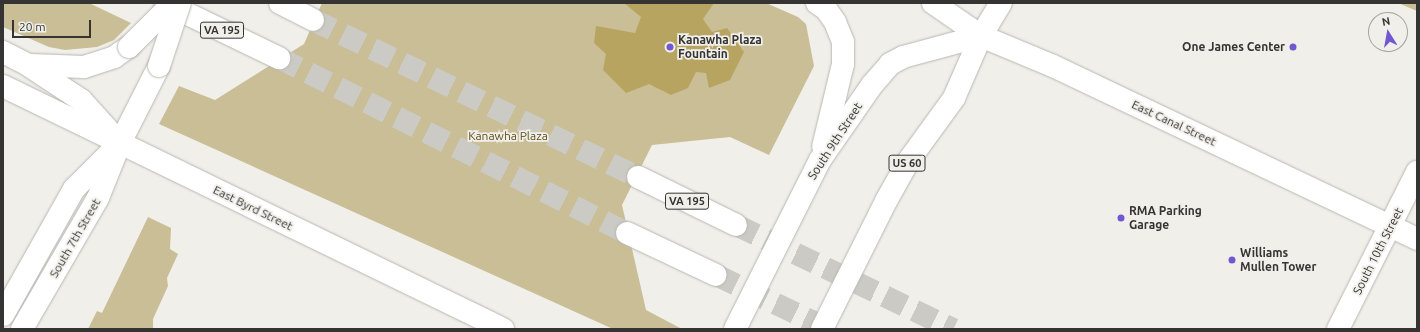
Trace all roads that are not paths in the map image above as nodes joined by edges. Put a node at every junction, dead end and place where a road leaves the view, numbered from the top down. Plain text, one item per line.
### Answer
1 (165, 3) edge
2 (173, 3) edge
3 (180, 3) edge
4 (280, 3) edge
5 (817, 3) edge
6 (933, 3) edge
7 (1001, 3) edge
8 (314, 20) tunnel mouth
9 (981, 36) junction
10 (3, 52) edge
11 (279, 58) tunnel mouth
12 (28, 65) junction
13 (3, 86) edge
14 (120, 143) junction
15 (820, 160) junction
16 (1417, 172) edge
17 (638, 177) tunnel mouth
18 (736, 225) tunnel mouth
19 (1391, 225) junction
20 (627, 233) tunnel mouth
21 (1417, 239) edge
22 (716, 275) tunnel mouth
23 (3, 315) edge
24 (22, 329) edge
25 (503, 329) edge
26 (735, 329) edge
27 (822, 329) edge
28 (1338, 329) edge

1 - 11 main road, VA 195
2 - 12 main road, bridge
3 - 14 main road, South 7th Street, bridge
4 - 8 main road
5 - 15 main road
6 - 9 main road, East Canal Street
7 - 9 main road, US 60
9 - 15 main road, South 9th Street
9 - 19 main road, East Canal Street
9 - 27 main road, US 60
10 - 12 main road
12 - 14 main road
13 - 14 main road, East Byrd Street
14 - 23 main road, South 7th Street
14 - 24 main road, South 7th Street
14 - 25 main road, East Byrd Street
15 - 26 main road, South 9th Street
16 - 19 main road, South 10th Street
17 - 18 main road, VA 195
19 - 21 main road, East Canal Street
19 - 28 main road, South 10th Street
20 - 22 main road

